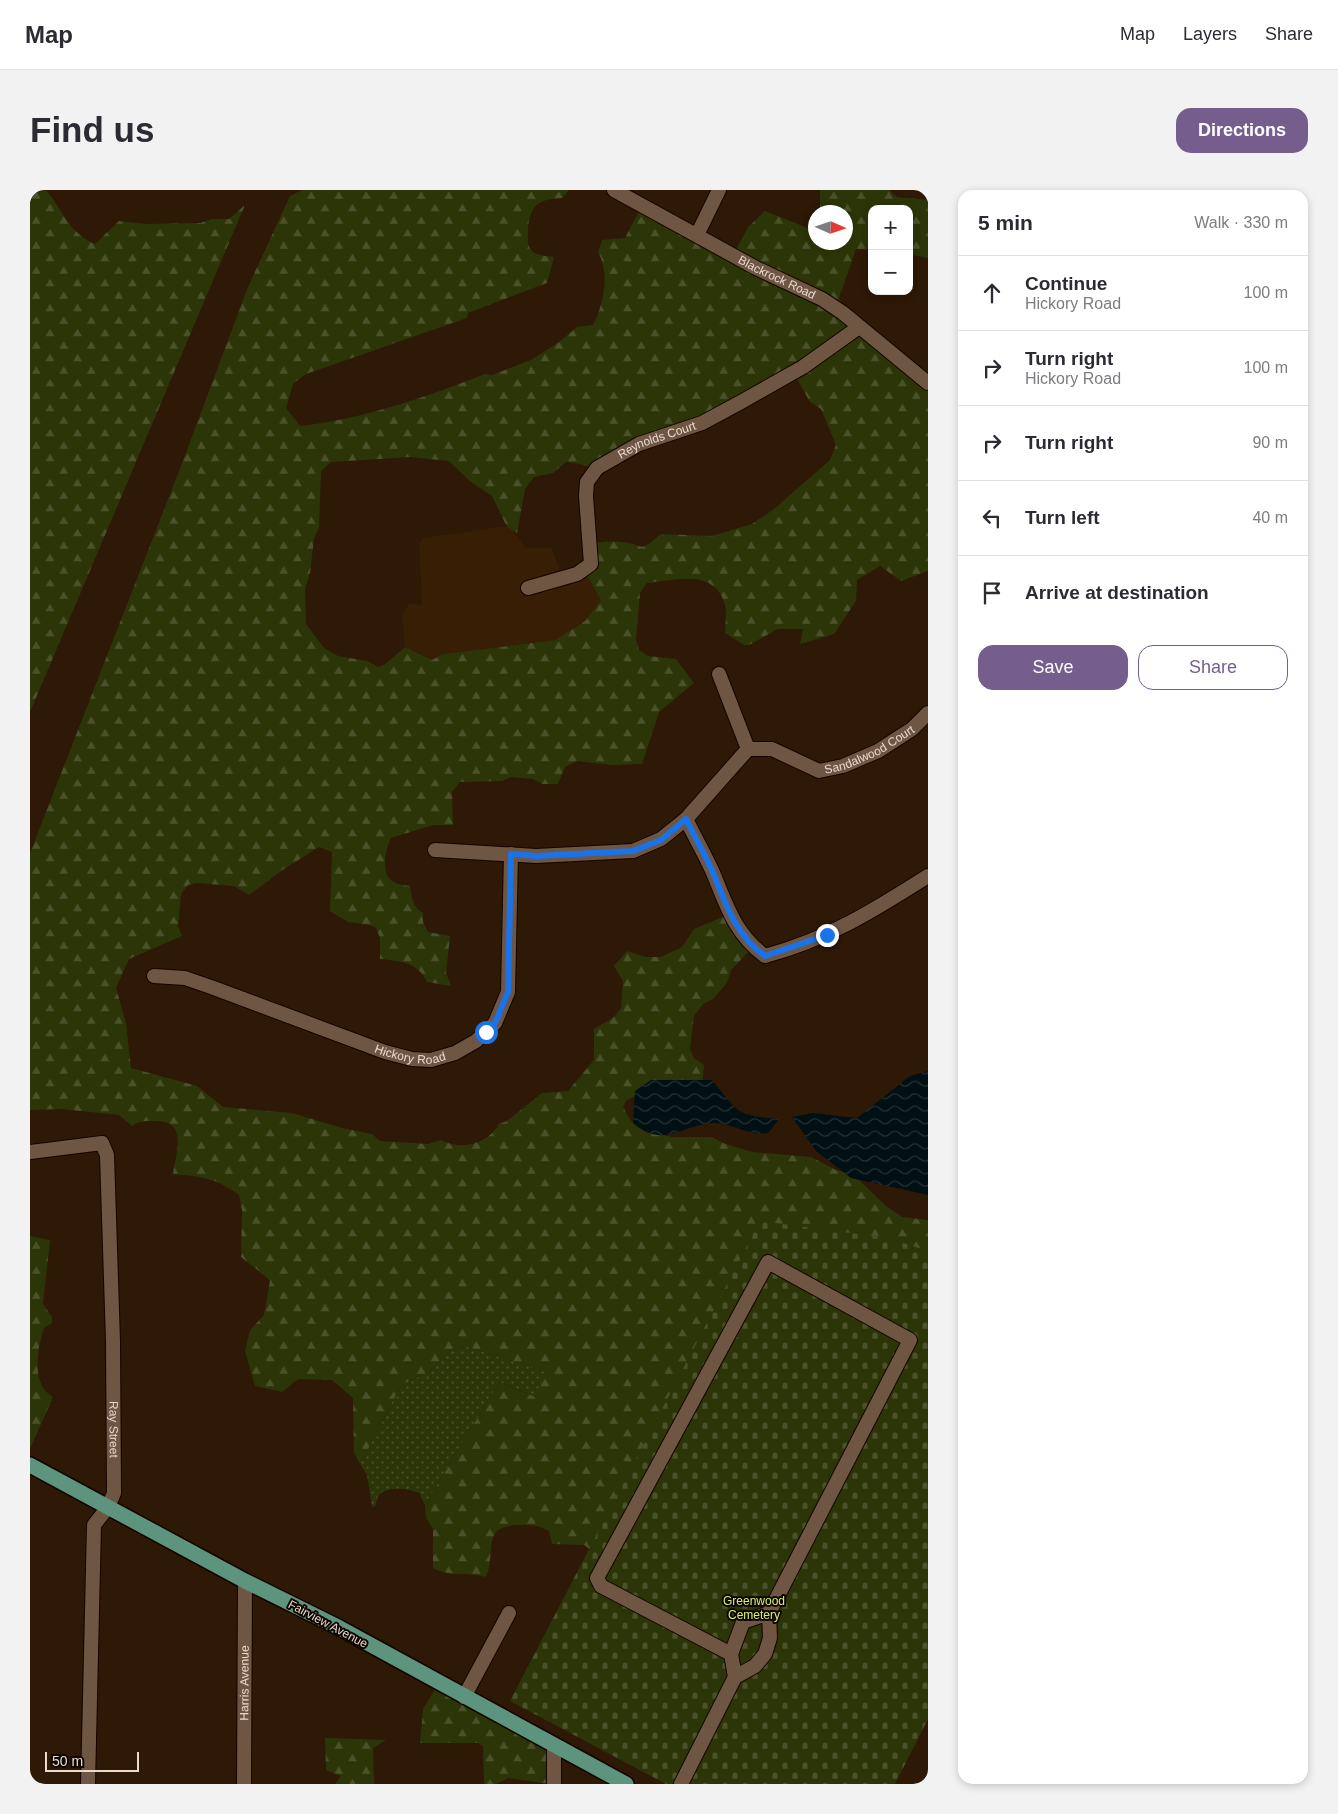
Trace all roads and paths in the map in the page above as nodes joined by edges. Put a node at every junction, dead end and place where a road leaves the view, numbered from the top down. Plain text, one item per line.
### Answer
1 (614, 190) edge
2 (719, 190) edge
3 (697, 235) junction
4 (859, 327) junction
5 (928, 383) edge
6 (528, 588) dead end
7 (719, 674) dead end
8 (928, 713) edge
9 (748, 749) junction
10 (686, 819) junction
11 (435, 850) dead end
12 (511, 854) junction
13 (928, 876) edge
14 (154, 976) dead end
15 (30, 1152) edge
16 (30, 1466) edge
17 (108, 1507) junction
18 (244, 1581) junction
19 (509, 1612) dead end
20 (769, 1613) junction
21 (731, 1654) junction
22 (735, 1676) junction
23 (464, 1697) junction
24 (554, 1747) junction
25 (88, 1784) edge
26 (244, 1784) edge
27 (554, 1784) edge
28 (626, 1784) edge
29 (682, 1784) edge

1 - 3 street, Blackrock Road
2 - 3 street
3 - 4 street, Blackrock Road
4 - 5 street, Blackrock Road
4 - 6 street, Reynolds Court
7 - 9 street
8 - 9 street, Sandalwood Court
9 - 10 street
10 - 12 street
10 - 13 street
11 - 12 street
12 - 14 street, Hickory Road
15 - 17 street, Ray Street
16 - 17 main road, Fairview Avenue
17 - 18 main road, Fairview Avenue
17 - 25 street, Ray Street
18 - 23 main road, Fairview Avenue
18 - 26 street, Harris Avenue
19 - 23 street
20 - 21 street
20 - 21 street
20 - 22 street
21 - 22 street
22 - 29 street
23 - 24 main road, Fairview Avenue
24 - 27 street
24 - 28 main road, Fairview Avenue

